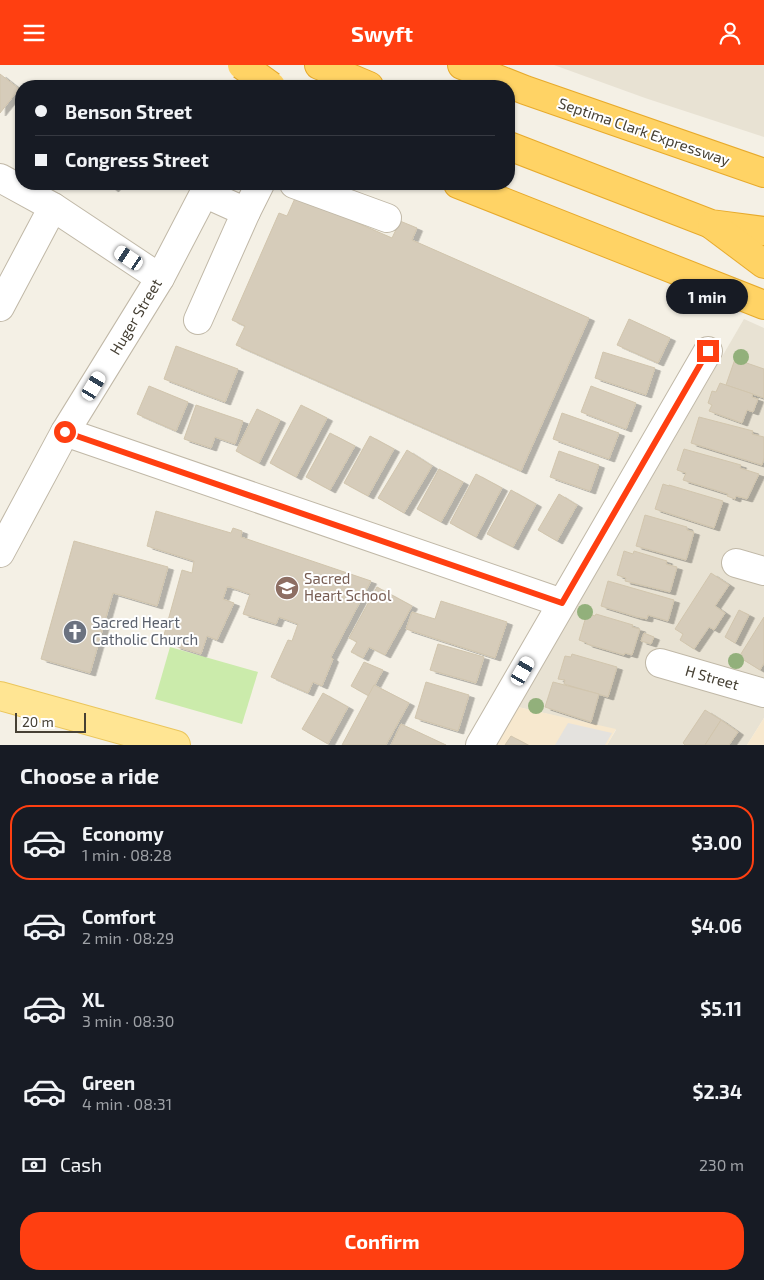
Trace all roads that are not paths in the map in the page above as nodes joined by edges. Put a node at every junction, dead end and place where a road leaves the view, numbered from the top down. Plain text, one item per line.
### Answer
1 (242, 65) edge
2 (271, 65) edge
3 (319, 65) edge
4 (462, 65) edge
5 (489, 65) edge
6 (263, 80) edge
7 (263, 80) edge
8 (355, 80) edge
9 (498, 80) edge
10 (510, 80) edge
11 (515, 84) edge
12 (515, 87) edge
13 (525, 91) junction
14 (515, 148) edge
15 (764, 173) edge
16 (0, 178) edge
17 (15, 186) edge
18 (22, 190) edge
19 (206, 190) edge
20 (210, 190) edge
21 (257, 190) edge
22 (310, 190) edge
23 (473, 190) edge
24 (53, 207) junction
25 (246, 213) junction
26 (387, 218) dead end
27 (711, 224) junction
28 (764, 231) edge
29 (764, 264) edge
30 (160, 278) junction
31 (764, 305) edge
32 (0, 307) edge
33 (198, 320) dead end
34 (708, 351) dead end
35 (65, 432) junction
36 (2, 543) edge
37 (736, 563) dead end
38 (764, 571) edge
39 (562, 603) junction
40 (660, 663) dead end
41 (764, 693) edge
42 (0, 696) edge
43 (176, 745) edge
44 (480, 745) edge

1 - 6 highway, bridge
2 - 7 street
3 - 8 highway
4 - 9 highway
5 - 10 highway
11 - 13 highway
12 - 13 highway
13 - 15 highway, Septima Clark Expressway
14 - 27 highway
16 - 17 street
18 - 24 street
19 - 30 street, Huger Street
20 - 25 street
21 - 25 street
22 - 26 street
23 - 31 highway
24 - 30 street
24 - 32 street
25 - 33 street
27 - 28 highway
27 - 29 highway
30 - 35 street, Huger Street
34 - 39 street
35 - 36 street, Huger Street
35 - 39 street
37 - 38 street
39 - 44 street
40 - 41 street, H Street
42 - 43 main road

